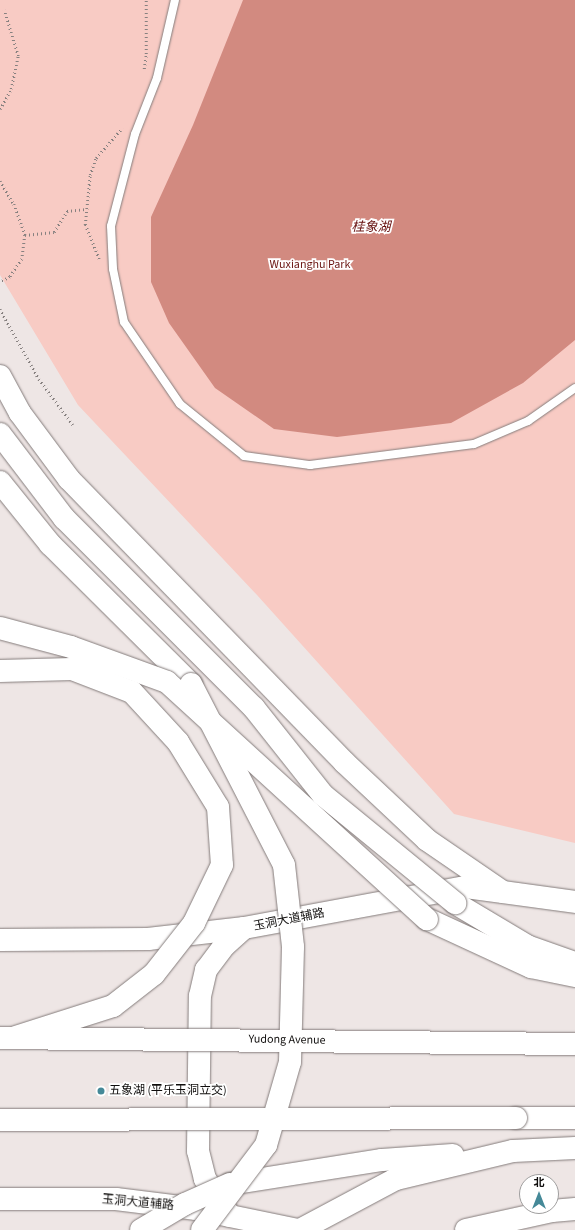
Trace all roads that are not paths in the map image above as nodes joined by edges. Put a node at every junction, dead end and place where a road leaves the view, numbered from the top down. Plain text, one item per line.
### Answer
1 (175, 0) edge
2 (0, 376) edge
3 (575, 388) edge
4 (0, 434) edge
5 (0, 482) edge
6 (0, 628) edge
7 (0, 670) edge
8 (503, 892) junction
9 (575, 902) edge
10 (244, 928) junction
11 (0, 940) edge
12 (575, 963) edge
13 (575, 976) edge
14 (8, 1037) edge
15 (575, 1044) edge
16 (575, 1118) edge
17 (0, 1120) edge
18 (575, 1148) edge
19 (513, 1150) junction
20 (0, 1199) edge
21 (575, 1209) edge
22 (230, 1216) junction
23 (142, 1230) edge
24 (202, 1230) edge
25 (299, 1230) edge
26 (466, 1230) edge

1 - 3 lane
2 - 8 main road
4 - 12 main road, bridge
5 - 24 main road, bridge
6 - 13 main road, bridge
7 - 14 main road, bridge
8 - 9 main road, 玉洞大道辅路
8 - 10 main road, 玉洞大道辅路
10 - 11 main road, 玉洞大道辅路
10 - 22 main road
14 - 15 main road, Yudong Avenue, bridge
16 - 17 main road, bridge
18 - 19 main road
19 - 23 main road, bridge
19 - 25 main road
20 - 22 main road, 玉洞大道辅路
21 - 26 main road
22 - 25 main road, 玉洞大道辅路

